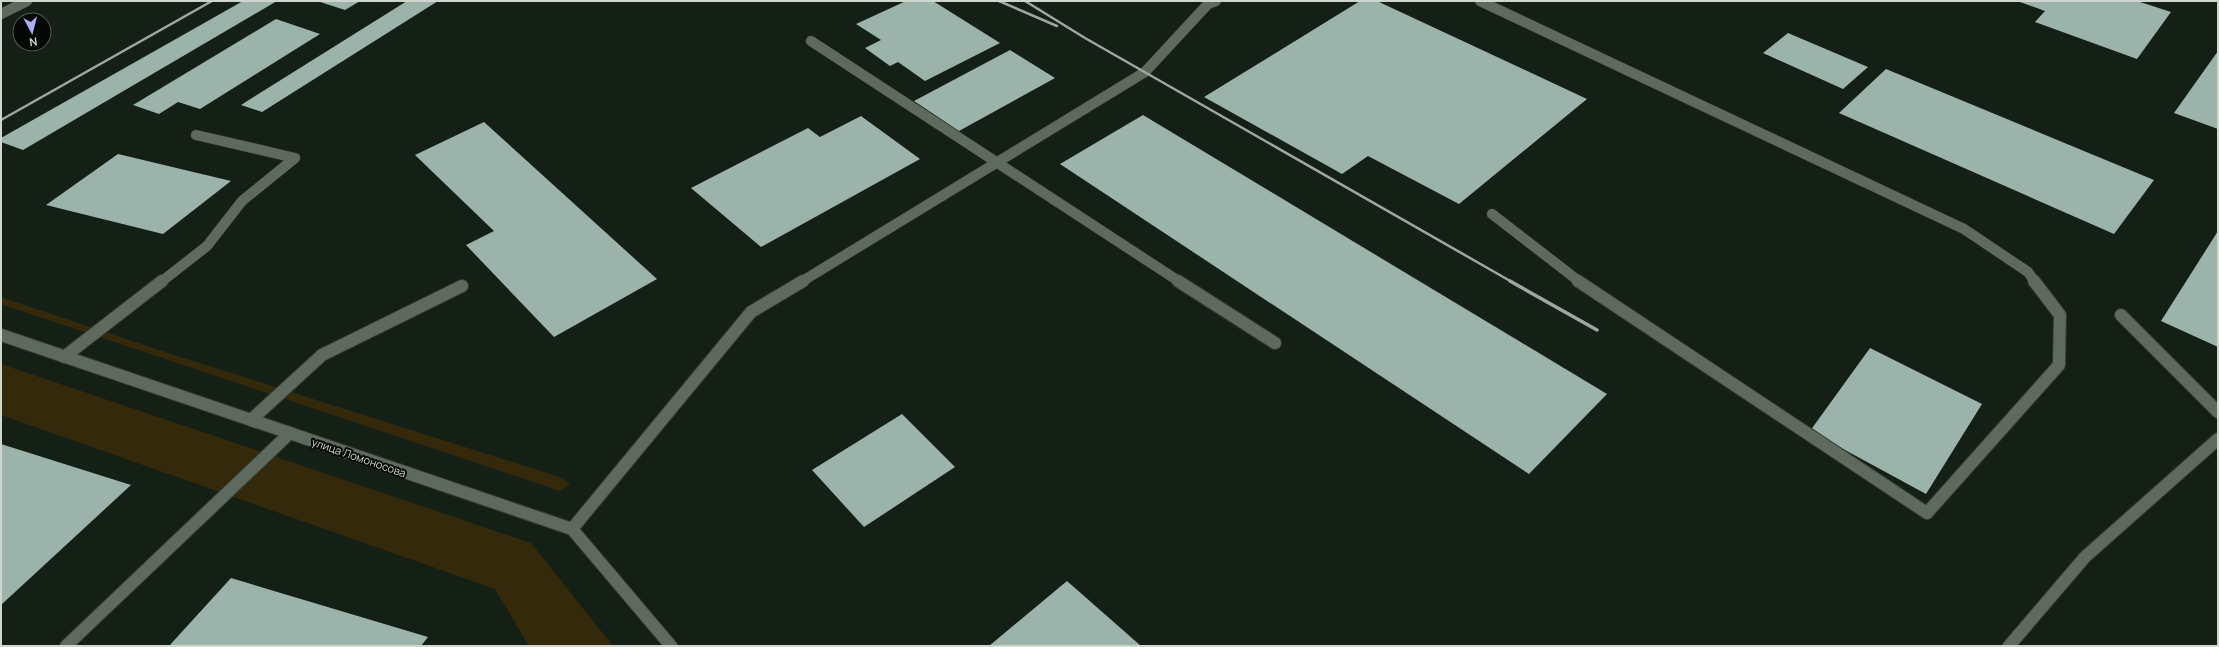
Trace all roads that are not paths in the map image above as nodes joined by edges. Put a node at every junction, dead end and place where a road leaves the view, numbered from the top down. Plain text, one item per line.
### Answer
1 (27, 1) edge
2 (1216, 1) edge
3 (1480, 1) edge
4 (1, 14) edge
5 (811, 41) dead end
6 (196, 135) dead end
7 (996, 163) junction
8 (1492, 214) dead end
9 (462, 286) dead end
10 (2121, 315) dead end
11 (1, 335) edge
12 (1275, 343) dead end
13 (64, 357) junction
14 (2218, 412) edge
15 (251, 420) junction
16 (290, 433) junction
17 (2218, 439) edge
18 (572, 529) junction
19 (66, 646) edge
20 (671, 646) edge
21 (2009, 646) edge

1 - 4 street
2 - 7 street
3 - 8 street
5 - 7 street
6 - 13 street
7 - 12 street
7 - 18 street
9 - 15 street
10 - 14 street
11 - 13 street
13 - 15 street
15 - 16 street, улица Ломоносова
16 - 18 street, улица Ломоносова
16 - 19 street
17 - 21 street
18 - 20 street

